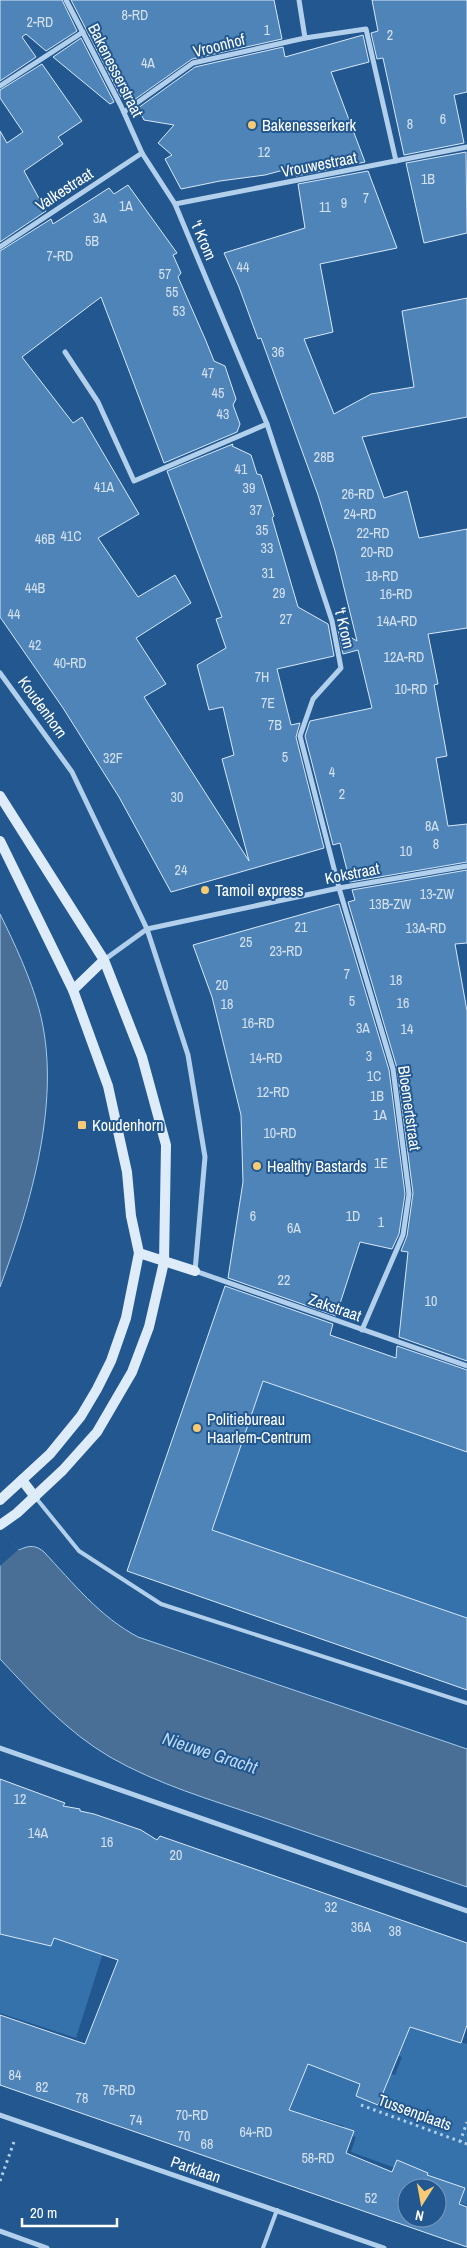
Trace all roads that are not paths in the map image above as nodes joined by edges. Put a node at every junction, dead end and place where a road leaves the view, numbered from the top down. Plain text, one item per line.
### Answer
1 (66, 0) edge
2 (299, 0) edge
3 (83, 32) junction
4 (305, 38) junction
5 (0, 86) edge
6 (124, 112) junction
7 (467, 147) edge
8 (142, 152) junction
9 (396, 161) junction
10 (175, 204) junction
11 (0, 247) edge
12 (65, 352) dead end
13 (267, 424) junction
14 (0, 673) edge
15 (0, 796) edge
16 (0, 842) edge
17 (467, 866) edge
18 (339, 888) junction
19 (147, 929) junction
20 (104, 960) junction
21 (73, 990) junction
22 (138, 1253) junction
23 (164, 1262) junction
24 (195, 1271) junction
25 (362, 1330) junction
26 (467, 1366) edge
27 (22, 1480) junction
28 (34, 1497) junction
29 (0, 1500) edge
30 (0, 1526) edge
31 (467, 1702) edge
32 (0, 1748) edge
33 (467, 1911) edge
34 (0, 2115) edge
35 (277, 2210) junction
36 (0, 2231) edge
37 (47, 2248) edge
38 (263, 2248) edge
39 (384, 2248) edge

1 - 3 street, Bakenesserstraat
2 - 4 street
3 - 5 street
3 - 6 street, Bakenesserstraat
4 - 6 street, Vroonhof
4 - 9 street, Vroonhof
6 - 8 street, Bakenesserstraat
7 - 9 street, Vrouwestraat
8 - 10 street, 't Krom
8 - 11 street, Valkestraat
9 - 10 street, Vrouwestraat
10 - 13 street, 't Krom
12 - 13 street
13 - 18 street, 't Krom
14 - 19 street, Koudenhorn
15 - 20 street
16 - 21 street
17 - 18 street, Kokstraat
18 - 19 street, Kokstraat
18 - 25 street, Bloemertstraat
19 - 20 street, Kokstraat
19 - 24 street, Koudenhorn
20 - 21 street
20 - 23 street
21 - 22 street
22 - 23 street
22 - 27 street
23 - 24 street
23 - 28 street
24 - 25 street, Zakstraat
25 - 26 street, Zakstraat
27 - 28 street
27 - 29 street
28 - 30 street
28 - 31 lane
32 - 33 street
34 - 35 street, Parklaan
35 - 38 lane
35 - 39 street, Parklaan
36 - 37 street

